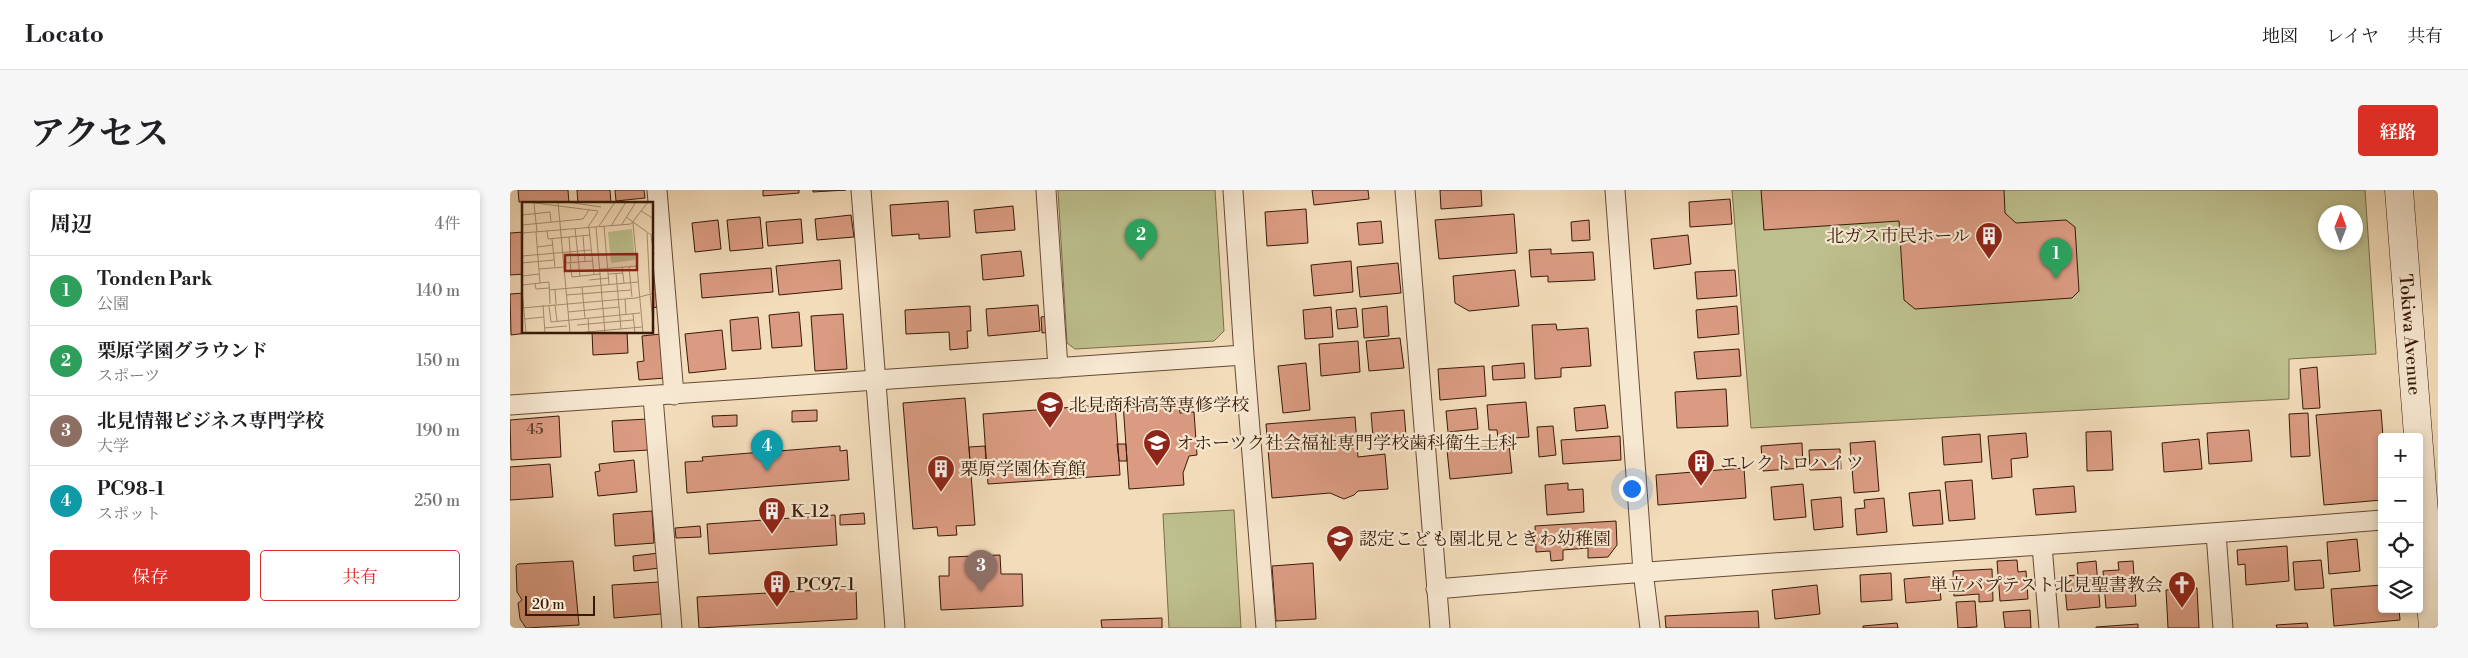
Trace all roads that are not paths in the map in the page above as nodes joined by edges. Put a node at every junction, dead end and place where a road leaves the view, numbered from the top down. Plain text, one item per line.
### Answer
1 (657, 190) edge
2 (861, 190) edge
3 (1046, 190) edge
4 (1234, 190) edge
5 (1404, 190) edge
6 (1615, 190) edge
7 (2399, 190) edge
8 (1244, 355) junction
9 (1058, 368) junction
10 (874, 381) junction
11 (674, 395) junction
12 (653, 397) junction
13 (510, 405) edge
14 (2419, 478) edge
15 (2378, 520) edge
16 (2423, 523) edge
17 (2216, 534) junction
18 (2042, 546) junction
19 (1643, 571) junction
20 (1436, 590) junction
21 (2434, 618) edge
22 (672, 628) edge
23 (895, 628) edge
24 (1266, 628) edge
25 (1440, 628) edge
26 (1650, 628) edge
27 (2049, 628) edge
28 (2223, 628) edge

1 - 11 street
2 - 10 street
3 - 9 street
4 - 8 street
5 - 20 street
6 - 19 street
7 - 14 main road, Tokiwa Avenue
8 - 9 street
8 - 24 street
9 - 10 street
10 - 11 street
10 - 23 street
11 - 12 street
12 - 13 street
12 - 22 street
15 - 17 street
16 - 21 main road, Tokiwa Avenue
17 - 18 street
17 - 28 street
18 - 19 street
18 - 27 street
19 - 20 street
19 - 26 street
20 - 25 street

